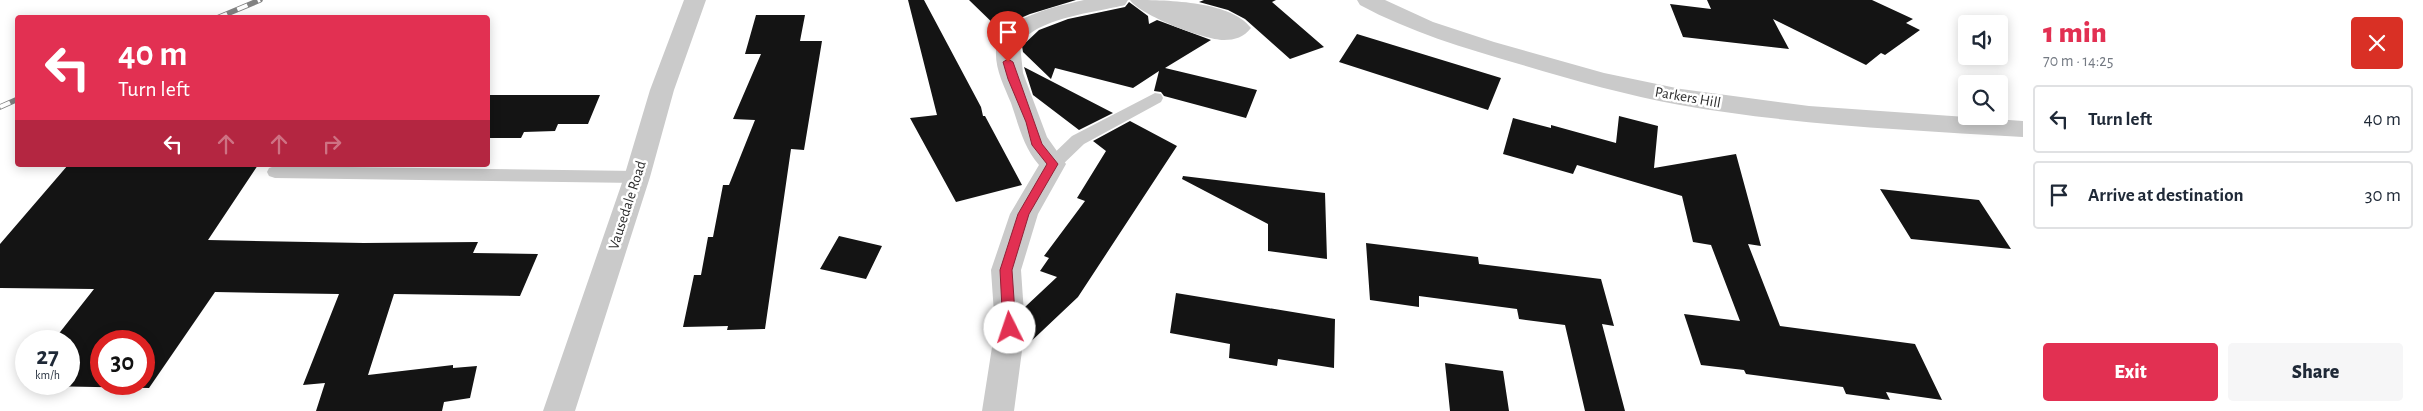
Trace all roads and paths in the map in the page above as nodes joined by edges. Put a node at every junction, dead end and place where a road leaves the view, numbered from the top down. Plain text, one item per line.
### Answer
1 (695, 0) edge
2 (1117, 0) edge
3 (1141, 0) edge
4 (1368, 0) edge
5 (1146, 1) edge
6 (1155, 98) dead end
7 (2023, 129) edge
8 (1053, 164) junction
9 (275, 172) dead end
10 (637, 176) junction
11 (559, 411) edge
12 (998, 411) edge

1 - 10 street, Vausedale Road
2 - 8 street
3 - 5 street
4 - 7 street, Parkers Hill
6 - 8 lane
8 - 12 street
9 - 10 lane
10 - 11 street, Vausedale Road

